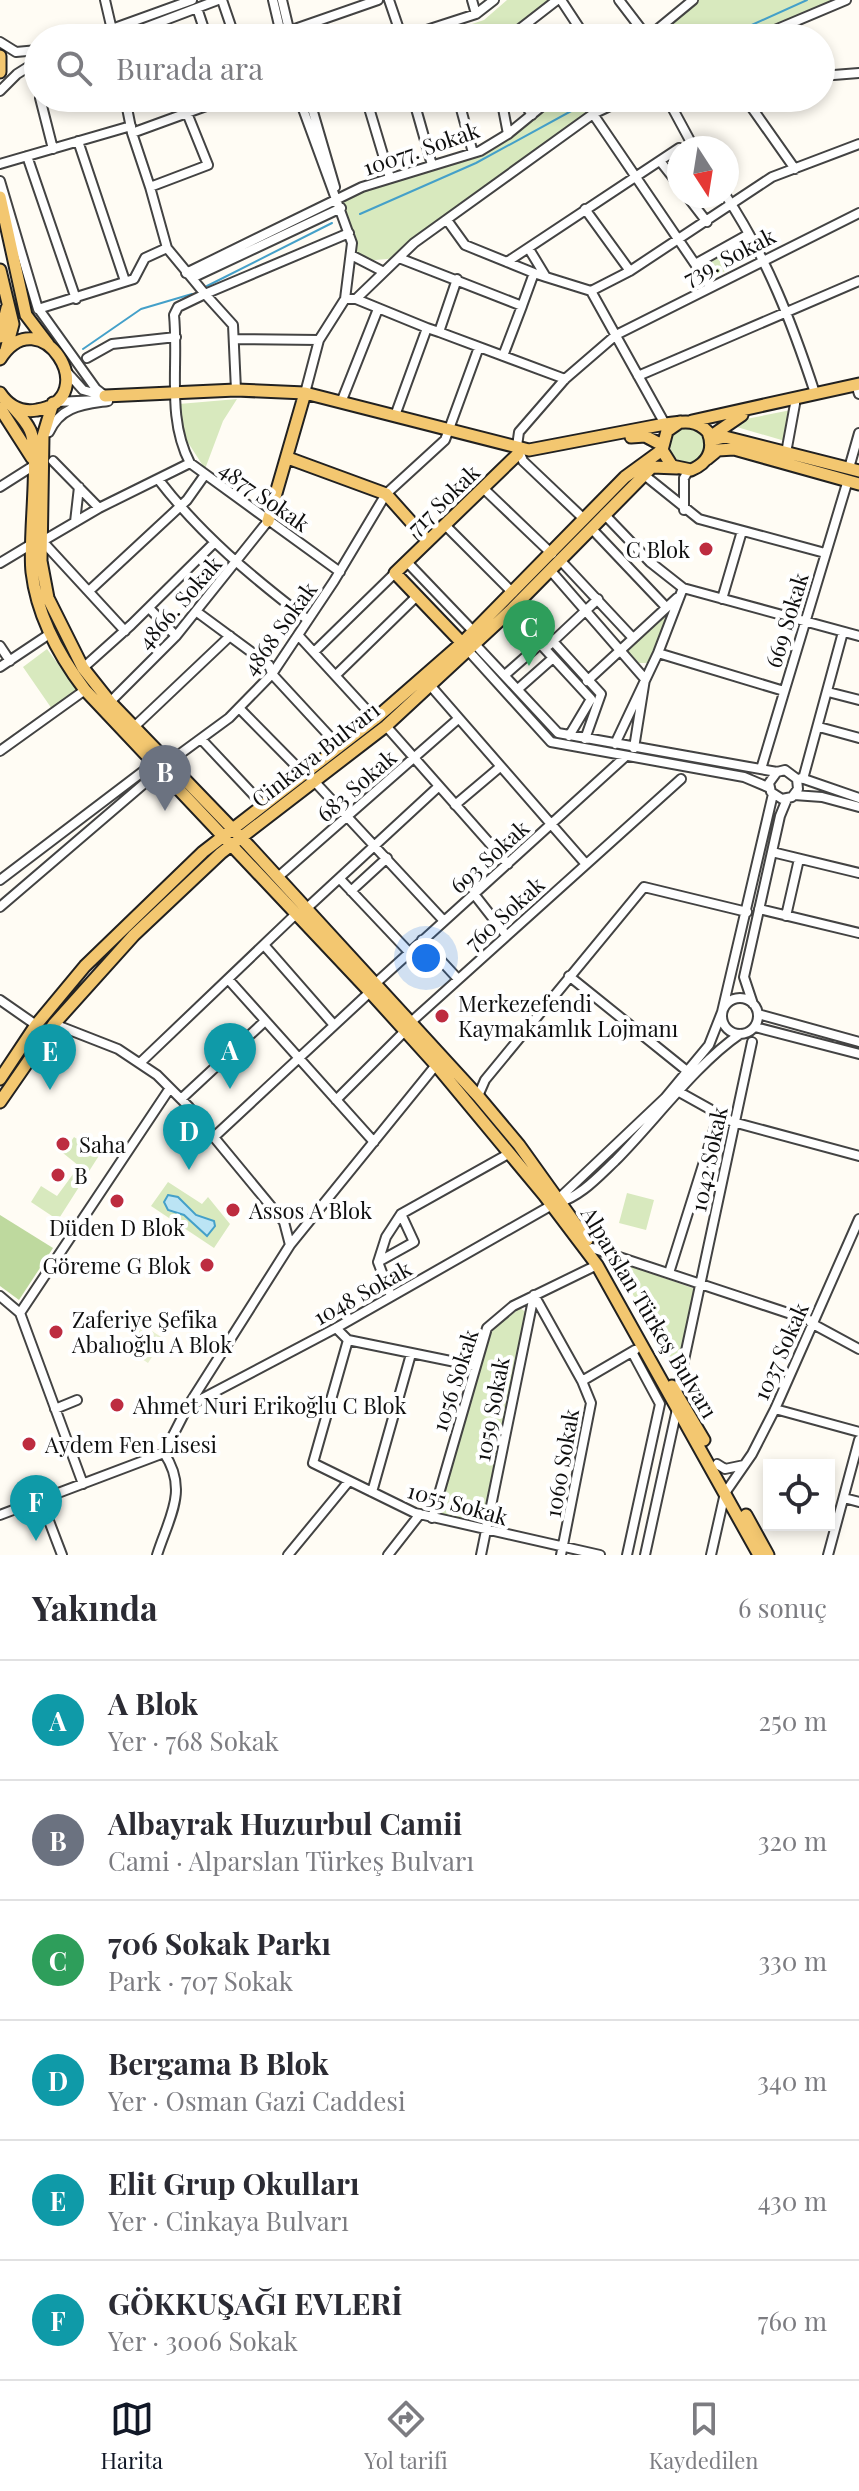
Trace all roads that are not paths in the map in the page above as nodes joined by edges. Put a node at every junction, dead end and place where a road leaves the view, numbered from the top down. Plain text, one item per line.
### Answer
1 (105, 0) edge
2 (220, 0) edge
3 (273, 0) edge
4 (282, 0) edge
5 (378, 0) edge
6 (389, 0) edge
7 (472, 0) edge
8 (494, 0) edge
9 (559, 0) edge
10 (693, 0) edge
11 (846, 0) edge
12 (624, 2) edge
13 (175, 3) edge
14 (194, 4) edge
15 (476, 14) junction
16 (111, 24) edge
17 (126, 24) edge
18 (149, 24) edge
19 (202, 24) edge
20 (229, 24) edge
21 (282, 24) edge
22 (285, 24) edge
23 (317, 24) edge
24 (397, 24) edge
25 (445, 24) edge
26 (530, 24) edge
27 (576, 24) edge
28 (639, 24) edge
29 (665, 24) edge
30 (789, 24) edge
31 (0, 42) edge
32 (24, 54) edge
33 (0, 55) edge
34 (24, 57) edge
35 (24, 63) edge
36 (24, 69) edge
37 (0, 73) edge
38 (859, 73) edge
39 (835, 75) edge
40 (0, 91) edge
41 (44, 112) edge
42 (128, 112) edge
43 (304, 112) edge
44 (313, 112) edge
45 (370, 112) edge
46 (417, 112) edge
47 (462, 112) edge
48 (504, 112) edge
49 (530, 112) edge
50 (536, 112) edge
51 (597, 112) edge
52 (674, 112) edge
53 (755, 112) edge
54 (187, 113) joint
55 (593, 114) junction
56 (532, 115) junction
57 (132, 129) junction
58 (508, 134) junction
59 (686, 136) edge
60 (78, 141) junction
61 (859, 144) edge
62 (53, 149) junction
63 (473, 153) junction
64 (27, 156) junction
65 (667, 156) edge
66 (660, 161) junction
67 (0, 164) edge
68 (432, 165) junction
69 (795, 169) junction
70 (667, 170) edge
71 (634, 177) junction
72 (390, 178) junction
73 (0, 181) edge
74 (150, 187) junction
75 (0, 197) edge
76 (338, 200) junction
77 (739, 201) edge
78 (696, 208) edge
79 (729, 208) edge
80 (733, 208) edge
81 (585, 209) junction
82 (859, 213) edge
83 (447, 220) junction
84 (707, 222) junction
85 (6, 229) junction
86 (349, 233) junction
87 (749, 234) junction
88 (679, 239) junction
89 (15, 240) junction
90 (167, 248) junction
91 (529, 249) junction
92 (351, 255) junction
93 (399, 258) junction
94 (763, 258) junction
95 (13, 261) junction
96 (507, 262) junction
97 (697, 263) junction
98 (630, 271) junction
99 (384, 272) junction
100 (534, 273) junction
101 (1, 275) edge
102 (189, 275) junction
103 (546, 277) junction
104 (457, 279) junction
105 (125, 281) junction
106 (859, 281) edge
107 (710, 286) junction
108 (591, 291) junction
109 (205, 294) junction
110 (8, 299) junction
111 (76, 299) junction
112 (345, 299) junction
113 (356, 299) junction
114 (522, 306) junction
115 (38, 309) junction
116 (378, 309) junction
117 (788, 313) junction
118 (427, 328) junction
119 (439, 332) junction
120 (616, 335) junction
121 (0, 337) edge
122 (176, 337) junction
123 (236, 339) junction
124 (319, 340) junction
125 (49, 345) junction
126 (479, 347) junction
127 (2, 356) edge
128 (503, 356) junction
129 (87, 358) dead end
130 (66, 371) junction
131 (638, 376) junction
132 (565, 379) junction
133 (859, 384) edge
134 (236, 390) junction
135 (859, 392) edge
136 (0, 393) edge
137 (815, 393) junction
138 (304, 396) junction
139 (176, 397) junction
140 (106, 398) junction
141 (342, 400) junction
142 (54, 402) junction
143 (795, 404) junction
144 (5, 413) edge
145 (396, 413) junction
146 (686, 422) junction
147 (665, 424) junction
148 (450, 431) junction
149 (859, 433) edge
150 (710, 438) junction
151 (43, 445) junction
152 (662, 448) junction
153 (518, 450) junction
154 (786, 453) junction
155 (288, 458) junction
156 (707, 460) junction
157 (53, 461) dead end
158 (190, 463) junction
159 (33, 464) junction
160 (683, 469) junction
161 (643, 474) junction
162 (204, 476) junction
163 (854, 476) edge
164 (158, 479) junction
165 (0, 487) edge
166 (79, 487) junction
167 (483, 488) junction
168 (386, 494) junction
169 (180, 507) junction
170 (99, 508) junction
171 (684, 510) junction
172 (604, 514) junction
173 (268, 521) junction
174 (75, 522) junction
175 (588, 523) junction
176 (445, 525) junction
177 (742, 531) junction
178 (428, 541) junction
179 (38, 543) junction
180 (214, 543) junction
181 (825, 553) junction
182 (557, 557) junction
183 (407, 562) junction
184 (650, 562) junction
185 (0, 563) edge
186 (236, 564) junction
187 (551, 571) junction
188 (340, 572) junction
189 (395, 573) junction
190 (637, 574) junction
191 (683, 588) junction
192 (89, 591) junction
193 (417, 596) junction
194 (678, 598) junction
195 (598, 599) junction
196 (722, 599) junction
197 (514, 602) junction
198 (665, 606) junction
199 (149, 608) junction
200 (587, 610) junction
201 (197, 612) junction
202 (308, 620) junction
203 (804, 621) junction
204 (859, 626) edge
205 (125, 631) junction
206 (843, 632) junction
207 (51, 633) junction
208 (298, 635) junction
209 (176, 636) junction
210 (230, 636) junction
211 (857, 636) edge
212 (632, 637) junction
213 (469, 641) junction
214 (553, 641) junction
215 (0, 646) edge
216 (543, 647) junction
217 (621, 649) junction
218 (314, 652) junction
219 (658, 653) junction
220 (553, 658) junction
221 (10, 661) junction
222 (0, 667) edge
223 (83, 668) junction
224 (272, 674) junction
225 (506, 674) dead end
226 (336, 675) junction
227 (589, 679) junction
228 (645, 679) junction
229 (429, 684) junction
230 (581, 687) junction
231 (518, 689) dead end
232 (85, 690) junction
233 (784, 691) junction
234 (828, 692) junction
235 (859, 700) edge
236 (110, 702) junction
237 (239, 708) junction
238 (458, 719) junction
239 (380, 722) junction
240 (134, 727) junction
241 (819, 727) junction
242 (569, 736) junction
243 (859, 738) edge
244 (585, 739) junction
245 (202, 740) junction
246 (333, 740) dead end
247 (615, 744) junction
248 (634, 748) junction
249 (0, 751) edge
250 (626, 756) junction
251 (414, 758) junction
252 (161, 765) junction
253 (500, 767) junction
254 (761, 769) junction
255 (777, 772) junction
256 (790, 772) junction
257 (304, 774) junction
258 (681, 779) dead end
259 (803, 779) junction
260 (314, 781) junction
261 (438, 787) junction
262 (771, 791) junction
263 (791, 797) junction
264 (859, 798) edge
265 (455, 805) junction
266 (264, 806) junction
267 (859, 807) edge
268 (205, 817) junction
269 (348, 817) junction
270 (550, 825) junction
271 (226, 831) junction
272 (236, 841) junction
273 (375, 846) junction
274 (203, 852) junction
275 (772, 852) junction
276 (32, 855) junction
277 (387, 858) junction
278 (799, 859) junction
279 (585, 863) junction
280 (508, 864) junction
281 (45, 868) junction
282 (859, 873) edge
283 (278, 877) junction
284 (340, 879) junction
285 (0, 880) edge
286 (351, 891) junction
287 (474, 894) junction
288 (0, 907) edge
289 (759, 909) junction
290 (302, 911) junction
291 (747, 912) junction
292 (786, 916) junction
293 (444, 921) junction
294 (859, 933) edge
295 (506, 935) junction
296 (422, 940) junction
297 (264, 945) junction
298 (409, 952) junction
299 (569, 976) junction
300 (228, 979) junction
301 (458, 979) junction
302 (373, 987) junction
303 (0, 1000) edge
304 (753, 1004) junction
305 (722, 1012) junction
306 (758, 1014) junction
307 (265, 1021) junction
308 (54, 1024) junction
309 (36, 1025) junction
310 (334, 1025) junction
311 (408, 1026) junction
312 (755, 1027) junction
313 (740, 1034) junction
314 (752, 1042) dead end
315 (859, 1042) edge
316 (859, 1054) edge
317 (298, 1057) junction
318 (141, 1062) junction
319 (436, 1065) junction
320 (687, 1071) junction
321 (0, 1079) edge
322 (170, 1088) junction
323 (681, 1093) junction
324 (478, 1096) junction
325 (181, 1099) junction
326 (336, 1100) junction
327 (0, 1102) edge
328 (719, 1114) junction
329 (733, 1122) junction
330 (214, 1137) junction
331 (374, 1142) junction
332 (510, 1153) junction
333 (859, 1156) edge
334 (557, 1203) junction
335 (401, 1214) junction
336 (859, 1219) edge
337 (290, 1245) junction
338 (592, 1248) junction
339 (378, 1262) junction
340 (597, 1265) junction
341 (669, 1273) junction
342 (700, 1284) junction
343 (534, 1295) junction
344 (0, 1296) edge
345 (391, 1296) junction
346 (20, 1313) junction
347 (812, 1322) junction
348 (336, 1328) junction
349 (348, 1340) junction
350 (638, 1349) junction
351 (859, 1349) edge
352 (411, 1354) junction
353 (475, 1366) junction
354 (582, 1381) junction
355 (677, 1393) junction
356 (77, 1400) dead end
357 (188, 1406) junction
358 (55, 1409) junction
359 (677, 1409) junction
360 (775, 1409) junction
361 (859, 1432) edge
362 (859, 1440) edge
363 (164, 1453) junction
364 (717, 1464) junction
365 (744, 1465) junction
366 (349, 1481) junction
367 (83, 1484) junction
368 (728, 1490) junction
369 (372, 1492) junction
370 (844, 1498) junction
371 (41, 1500) junction
372 (859, 1502) edge
373 (420, 1514) junction
374 (0, 1515) edge
375 (432, 1518) junction
376 (486, 1531) junction
377 (562, 1551) edge
378 (62, 1555) edge
379 (157, 1555) edge
380 (288, 1555) edge
381 (388, 1555) edge
382 (481, 1555) edge
383 (600, 1555) edge
384 (627, 1555) edge
385 (645, 1555) edge
386 (711, 1555) edge
387 (759, 1555) edge
388 (768, 1555) edge
389 (828, 1555) edge

1 - 16 street
2 - 14 street
2 - 20 street
3 - 21 street
4 - 22 street
5 - 23 street
6 - 24 street
7 - 15 street
8 - 15 street
9 - 26 street
9 - 27 street
10 - 29 street
11 - 30 street
12 - 28 street
13 - 14 street
13 - 17 street
14 - 18 street
14 - 19 street
15 - 25 street
31 - 32 street
33 - 34 street
33 - 37 main road
35 - 37 street
36 - 40 street
38 - 39 street
41 - 62 street
42 - 57 street
43 - 76 street
44 - 76 street
45 - 72 street
46 - 68 street
47 - 63 street
48 - 58 street
49 - 56 street
50 - 56 street, 10077. Sokak
51 - 55 street
52 - 59 street
53 - 69 street
54 - 57 street
54 - 74 street
55 - 71 street
55 - 83 street
56 - 58 street, 10077. Sokak
57 - 60 street
57 - 74 street
58 - 63 street, 10077. Sokak
60 - 62 street
60 - 105 street
61 - 69 street
62 - 64 street
63 - 68 street, 10077. Sokak
64 - 67 street
64 - 111 street
65 - 66 street
66 - 70 street
66 - 71 street
68 - 72 street, 10077. Sokak
69 - 77 street
71 - 81 street
71 - 88 street
72 - 76 street, 10077. Sokak
73 - 89 street
74 - 90 street
75 - 85 main road
76 - 86 street
76 - 102 street, 10077. Sokak
78 - 84 street
79 - 84 street
80 - 87 street
81 - 91 street
81 - 98 street
82 - 94 street, 739. Sokak
83 - 93 street
83 - 96 street
84 - 88 street
85 - 89 street
85 - 95 main road
86 - 92 street
86 - 109 street
87 - 94 street
87 - 97 street
88 - 97 street
88 - 98 street
89 - 115 street
90 - 102 street
90 - 105 street
91 - 96 street
91 - 103 street
92 - 99 street
92 - 112 street
93 - 99 street
93 - 104 street
94 - 107 street, 739. Sokak
94 - 117 street
95 - 115 street
95 - 125 main road
96 - 100 street
97 - 107 street
98 - 108 street
99 - 113 street
100 - 103 street
100 - 114 street
101 - 110 main road
102 - 109 street
103 - 108 street
104 - 114 street
104 - 119 street
105 - 111 street
106 - 117 street
107 - 120 street, 739. Sokak
108 - 120 street
109 - 122 street, 4877 Sokak
109 - 123 street
110 - 121 main road
110 - 127 main road
111 - 115 street
112 - 113 street
112 - 124 street
113 - 116 street
114 - 128 street
115 - 140 street
116 - 118 street
116 - 141 street
117 - 131 street
117 - 137 street
118 - 119 street
118 - 145 street
119 - 126 street
120 - 131 street
120 - 132 street, 739. Sokak
122 - 129 street
122 - 139 street, 4877 Sokak
123 - 124 street
123 - 134 street
124 - 138 street
125 - 127 main road
125 - 130 main road
126 - 128 street
126 - 148 street
128 - 132 street
130 - 140 street
130 - 142 main road, Alparslan Türkeş Bulvarı
131 - 147 street
132 - 153 street, 739. Sokak
133 - 137 main road
134 - 138 main road
134 - 139 main road
135 - 143 main road
136 - 144 main road, Alparslan Türkeş Bulvarı
137 - 146 main road
138 - 139 main road
138 - 141 main road
138 - 148 main road
138 - 155 main road
139 - 140 main road
139 - 158 street, 4877 Sokak
140 - 142 street
140 - 151 street
141 - 145 main road
142 - 144 main road
142 - 151 main road, Alparslan Türkeş Bulvarı
143 - 150 main road
143 - 154 street
144 - 159 main road, Alparslan Türkeş Bulvarı
145 - 148 main road
146 - 147 main road
146 - 150 main road
146 - 152 main road
147 - 153 main road
148 - 153 main road
148 - 168 street, 4868 Sokak
149 - 163 street, 669 Sokak
150 - 154 main road
150 - 156 main road
151 - 179 main road, Alparslan Türkeş Bulvarı
152 - 153 main road
152 - 160 main road
152 - 175 main road, Cinkaya Bulvarı
153 - 167 main road, 717 Sokak
153 - 175 street
154 - 163 main road
155 - 168 main road
155 - 173 main road
156 - 160 main road
156 - 163 main road
157 - 166 street
158 - 162 street, 4877 Sokak
158 - 164 street
159 - 165 street
159 - 179 main road, Alparslan Türkeş Bulvarı
160 - 161 main road
160 - 171 street
161 - 171 street
161 - 172 main road, Cinkaya Bulvarı
162 - 169 street
162 - 173 street, 4877 Sokak
163 - 181 street, 669 Sokak
164 - 169 street
164 - 170 street
166 - 170 street
166 - 174 street
167 - 176 main road, 717 Sokak
167 - 182 street
168 - 178 main road
168 - 188 street, 4868 Sokak
169 - 180 street
169 - 192 street
170 - 174 street
171 - 177 street
172 - 175 main road, Cinkaya Bulvarı
172 - 184 street
173 - 186 street, 4866. Sokak
173 - 188 street, 4877 Sokak
174 - 179 street
175 - 182 main road, Cinkaya Bulvarı
175 - 190 street
176 - 178 main road, 717 Sokak
176 - 197 street
177 - 181 street
177 - 196 street
178 - 183 main road, 717 Sokak
179 - 185 street
179 - 192 street
179 - 207 main road, Alparslan Türkeş Bulvarı
179 - 223 main road, Alparslan Türkeş Bulvarı
180 - 186 street
180 - 199 street
181 - 203 street, 669 Sokak
182 - 187 main road, Cinkaya Bulvarı
182 - 195 street
182 - 197 main road, Cinkaya Bulvarı
183 - 189 main road, 717 Sokak
183 - 213 street
184 - 190 street
184 - 191 street
186 - 201 street, 4866. Sokak
186 - 202 street
187 - 197 main road, Cinkaya Bulvarı
187 - 200 street
188 - 202 street, 4868 Sokak
189 - 193 main road
189 - 218 street
190 - 198 street
191 - 194 street
191 - 196 street
192 - 205 street
193 - 213 main road
193 - 226 street
194 - 198 street
194 - 219 street
195 - 200 street
195 - 212 street
196 - 203 street
197 - 213 main road, Cinkaya Bulvarı
197 - 213 main road, Cinkaya Bulvarı
197 - 214 street
197 - 216 street
198 - 212 street
199 - 205 street
199 - 209 street
200 - 214 street
200 - 217 street
201 - 209 street, 4866. Sokak
201 - 210 street
202 - 208 street, 4868 Sokak
203 - 206 street
203 - 233 street, 669 Sokak
204 - 211 street
205 - 223 street
206 - 211 street
206 - 234 street
207 - 221 street
207 - 232 main road, Alparslan Türkeş Bulvarı
208 - 218 street
208 - 224 street, 4868 Sokak
209 - 236 street, 4866. Sokak
210 - 224 street
210 - 240 street
212 - 217 street
213 - 229 main road, Cinkaya Bulvarı
213 - 239 main road, Cinkaya Bulvarı
213 - 242 street
213 - 250 street
214 - 216 street
214 - 227 street
215 - 221 street
216 - 220 street
216 - 225 street
217 - 227 street
217 - 228 street
218 - 226 street
219 - 228 street
219 - 233 street
220 - 230 street
220 - 231 street
221 - 222 street
223 - 236 main road, Alparslan Türkeş Bulvarı
224 - 237 street, 4868 Sokak
224 - 246 street
226 - 239 street
227 - 230 street
227 - 244 street
228 - 247 street
228 - 248 street
229 - 238 street
229 - 239 main road, Cinkaya Bulvarı
230 - 242 street
232 - 249 street
232 - 252 main road, Alparslan Türkeş Bulvarı
233 - 254 street, 669 Sokak
234 - 235 street
234 - 241 street
236 - 240 main road, Alparslan Türkeş Bulvarı
237 - 245 street, 4868 Sokak
237 - 257 street
238 - 251 street, 683 Sokak
238 - 253 street
239 - 251 street
239 - 257 main road, Cinkaya Bulvarı
239 - 260 main road, Cinkaya Bulvarı
240 - 252 main road, Alparslan Türkeş Bulvarı
241 - 243 street
241 - 259 street
242 - 244 street
244 - 247 street
245 - 252 street, 4868 Sokak
245 - 266 street
247 - 248 street
248 - 254 street
250 - 262 street
250 - 270 street, 693 Sokak
251 - 261 street
251 - 269 street, 683 Sokak
252 - 268 main road, Alparslan Türkeş Bulvarı
252 - 271 main road, Alparslan Türkeş Bulvarı
252 - 276 street
252 - 281 street, 4868 Sokak
253 - 265 street
253 - 270 street
254 - 255 street
255 - 256 street
255 - 262 street
256 - 259 street
256 - 263 street
257 - 266 main road, Cinkaya Bulvarı
258 - 279 street, 760 Sokak
259 - 264 street
260 - 269 street
260 - 272 main road, Cinkaya Bulvarı
261 - 265 street
261 - 273 street
262 - 263 street
262 - 291 street
263 - 267 street
263 - 275 street
265 - 280 street
266 - 271 main road, Cinkaya Bulvarı
268 - 271 main road, Alparslan Türkeş Bulvarı
268 - 274 main road
269 - 273 street
269 - 283 street, 683 Sokak
270 - 279 street
270 - 280 street, 693 Sokak
271 - 272 main road, Alparslan Türkeş Bulvarı
271 - 274 main road, Cinkaya Bulvarı
272 - 283 main road, Alparslan Türkeş Bulvarı
272 - 290 main road, Alparslan Türkeş Bulvarı
272 - 308 main road, Cinkaya Bulvarı
273 - 277 street
273 - 284 street
274 - 309 main road, Cinkaya Bulvarı
275 - 278 street
275 - 289 street
276 - 281 street
276 - 285 street
277 - 286 street
277 - 293 street
278 - 282 street
278 - 292 street
279 - 295 street, 760 Sokak
280 - 287 street, 693 Sokak
281 - 288 street, 4868 Sokak
283 - 290 main road, Alparslan Türkeş Bulvarı
284 - 286 street
284 - 290 street
286 - 298 street
287 - 293 street, 693 Sokak
287 - 295 street
289 - 292 street
289 - 304 street
290 - 297 street
290 - 302 main road, Alparslan Türkeş Bulvarı
291 - 299 street
291 - 305 street
292 - 294 street
293 - 296 street, 693 Sokak
295 - 301 street, 760 Sokak
296 - 298 street, 693 Sokak
296 - 301 street
297 - 300 street
297 - 310 street
298 - 302 street, 693 Sokak
299 - 320 street
299 - 324 street
300 - 307 street
300 - 318 street
301 - 311 street, 760 Sokak
302 - 310 street, 693 Sokak
302 - 311 main road, Alparslan Türkeş Bulvarı
303 - 309 street
304 - 305 street
304 - 306 street
305 - 313 street
305 - 320 street
306 - 312 street
306 - 315 street
307 - 317 street
307 - 325 street
308 - 318 street
308 - 327 main road, Cinkaya Bulvarı
309 - 321 main road, Cinkaya Bulvarı
310 - 317 street, 693 Sokak
311 - 319 main road, Alparslan Türkeş Bulvarı
311 - 324 main road, Alparslan Türkeş Bulvarı
311 - 326 street, 760 Sokak
312 - 313 street
312 - 316 street
313 - 323 street
314 - 329 street, 1042 Sokak
317 - 326 street
317 - 330 street, 693 Sokak
318 - 322 street
319 - 331 street
319 - 332 main road, Alparslan Türkeş Bulvarı
320 - 334 street
322 - 325 street
322 - 346 street
323 - 328 street
323 - 334 street
324 - 334 main road, Alparslan Türkeş Bulvarı
325 - 330 street
326 - 331 street
328 - 329 street
328 - 341 street
329 - 333 street
329 - 342 street, 1042 Sokak
330 - 337 street
331 - 337 street
332 - 334 main road, Alparslan Türkeş Bulvarı
332 - 335 street
334 - 338 main road, Alparslan Türkeş Bulvarı
334 - 340 main road, Alparslan Türkeş Bulvarı
334 - 345 street, 1048 Sokak
335 - 339 street
335 - 339 street
336 - 347 street, 1037 Sokak
337 - 357 street
338 - 341 street
338 - 355 main road, Alparslan Türkeş Bulvarı
339 - 345 street
340 - 343 street, 1056 Sokak
340 - 350 main road, Alparslan Türkeş Bulvarı
341 - 342 street
342 - 347 street
342 - 355 street, 1042 Sokak
343 - 353 street, 1056 Sokak
343 - 354 street, 1060 Sokak
343 - 376 street, 1059 Sokak
344 - 346 street
345 - 348 street, 1048 Sokak
346 - 358 street
347 - 351 street
347 - 360 street, 1037 Sokak
348 - 349 street
348 - 357 street, 1048 Sokak
349 - 352 street
349 - 366 street, 1055 Sokak
350 - 354 street
350 - 359 main road, Alparslan Türkeş Bulvarı
350 - 384 street
352 - 353 street
352 - 369 street
353 - 375 street, 1056 Sokak
354 - 377 street, 1060 Sokak
355 - 364 main road, Alparslan Türkeş Bulvarı
356 - 358 street
357 - 363 street
358 - 367 street
359 - 368 main road, Alparslan Türkeş Bulvarı
359 - 385 street
360 - 361 street
360 - 365 street, 1037 Sokak
362 - 370 street
363 - 367 street
363 - 379 street
364 - 365 street
364 - 368 main road, Alparslan Türkeş Bulvarı
365 - 368 street, 1037 Sokak
366 - 369 street, 1055 Sokak
366 - 380 street
367 - 371 street
368 - 386 street, 1037 Sokak
368 - 387 main road, Alparslan Türkeş Bulvarı
368 - 388 main road, Alparslan Türkeş Bulvarı
369 - 373 street, 1055 Sokak
370 - 372 street
370 - 389 street
371 - 374 street
371 - 378 street
373 - 375 street, 1055 Sokak
373 - 381 street
375 - 376 street, 1055 Sokak
376 - 377 street, 1055 Sokak
376 - 382 street, 1059 Sokak
377 - 383 street, 1055 Sokak

